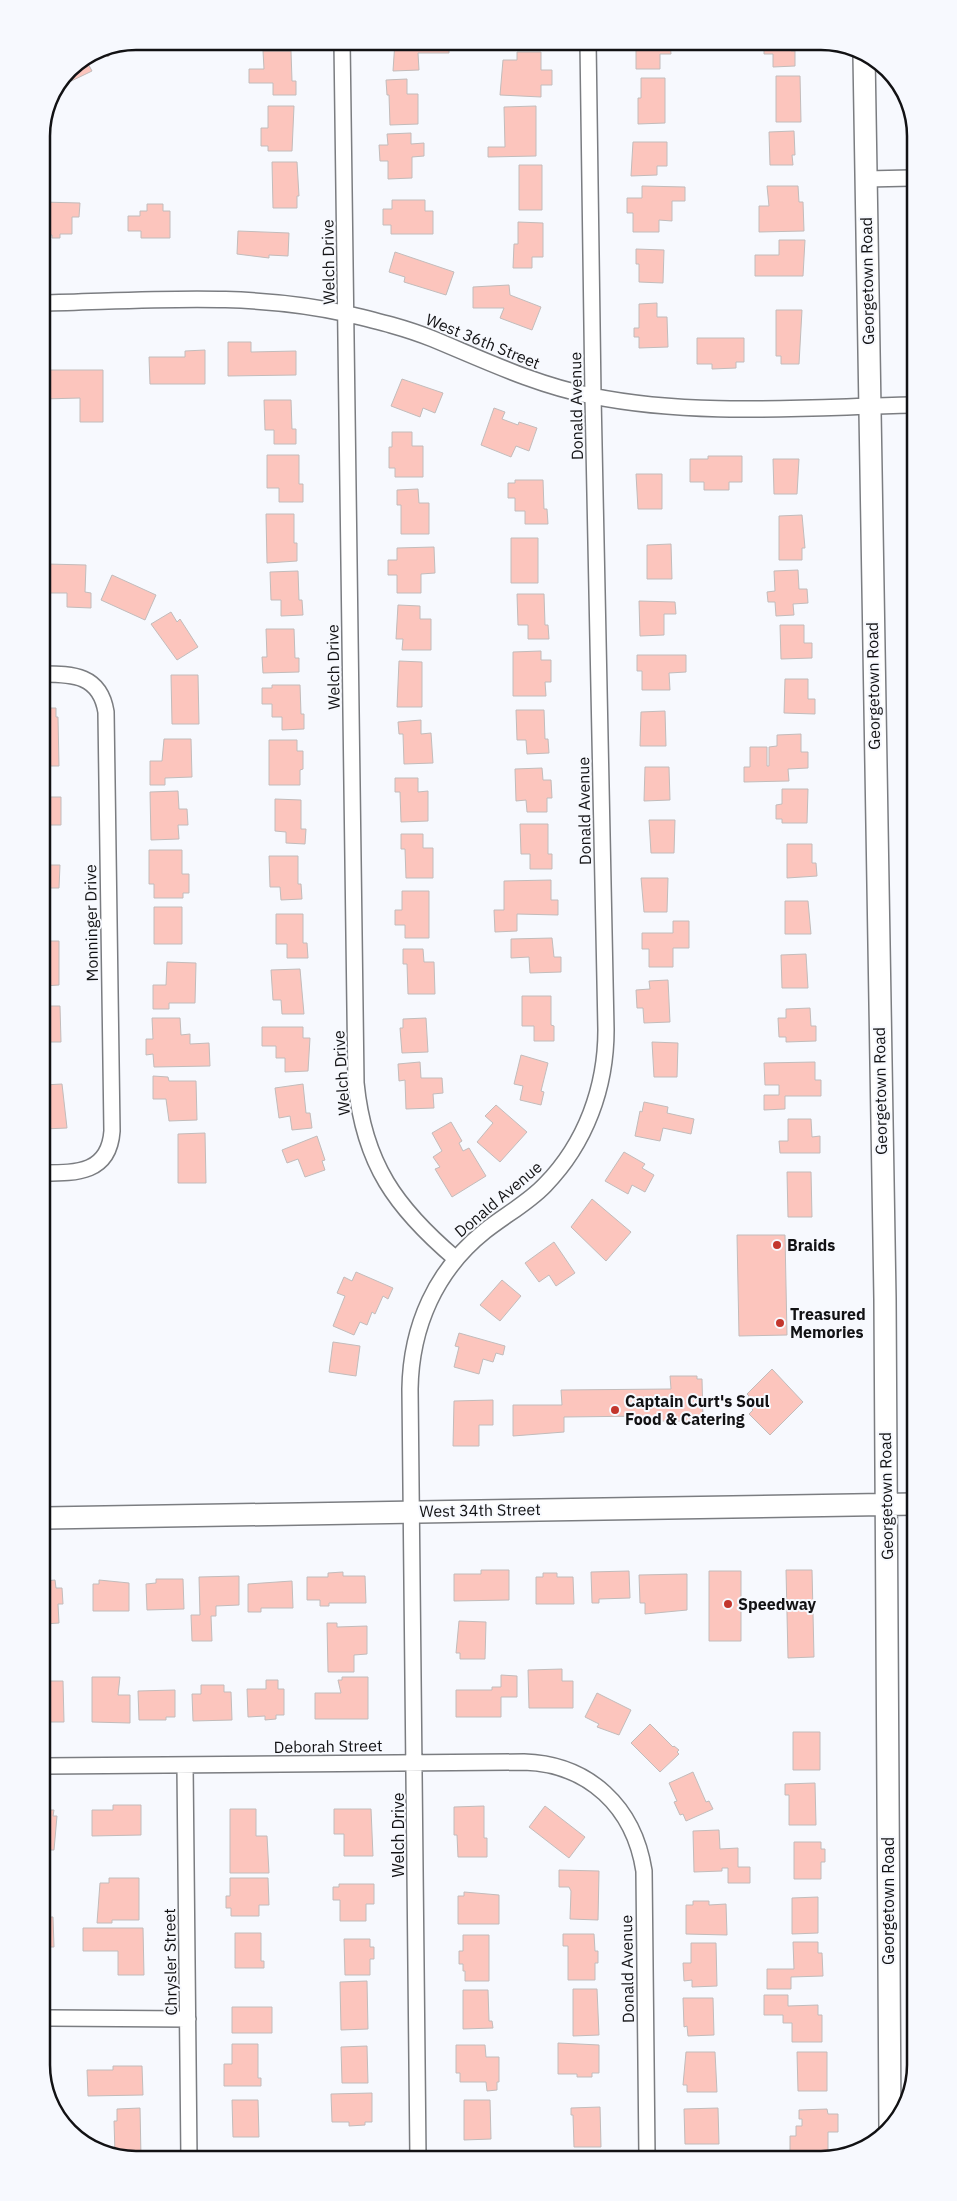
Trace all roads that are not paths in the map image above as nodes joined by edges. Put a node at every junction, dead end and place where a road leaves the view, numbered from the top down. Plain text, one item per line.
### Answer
1 (342, 50) edge
2 (588, 50) edge
3 (864, 62) edge
4 (907, 178) edge
5 (866, 179) junction
6 (50, 303) edge
7 (346, 313) junction
8 (593, 396) junction
9 (907, 405) edge
10 (869, 406) junction
11 (50, 674) edge
12 (50, 1173) edge
13 (456, 1259) junction
14 (907, 1504) edge
15 (886, 1505) junction
16 (412, 1511) junction
17 (50, 1518) edge
18 (415, 1762) junction
19 (185, 1765) junction
20 (50, 1766) edge
21 (604, 1793) joint
22 (51, 2018) dead end
23 (188, 2019) junction
24 (890, 2117) edge
25 (189, 2151) edge
26 (418, 2151) edge
27 (646, 2151) edge

1 - 7 street, Welch Drive
2 - 8 street, Donald Avenue
3 - 5 main road, Georgetown Road
4 - 5 street
5 - 10 main road, Georgetown Road
6 - 7 street, West 36th Street
7 - 8 street, West 36th Street
7 - 13 street, Welch Drive
8 - 10 street, West 36th Street
8 - 13 street, Donald Avenue
9 - 10 street, West 36th Street
10 - 15 main road, Georgetown Road
11 - 12 street, Monninger Drive
13 - 16 street, Donald Avenue
14 - 15 main road, West 34th Street
15 - 16 main road, West 34th Street
15 - 24 main road, Georgetown Road
16 - 17 main road, West 34th Street
16 - 18 street, Welch Drive
18 - 19 street, Deborah Street
18 - 21 street, Deborah Street
18 - 26 street, Welch Drive
19 - 20 street, Deborah Street
19 - 23 street, Chrysler Street
21 - 27 street, Donald Avenue
22 - 23 street
23 - 25 street, Chrysler Street

